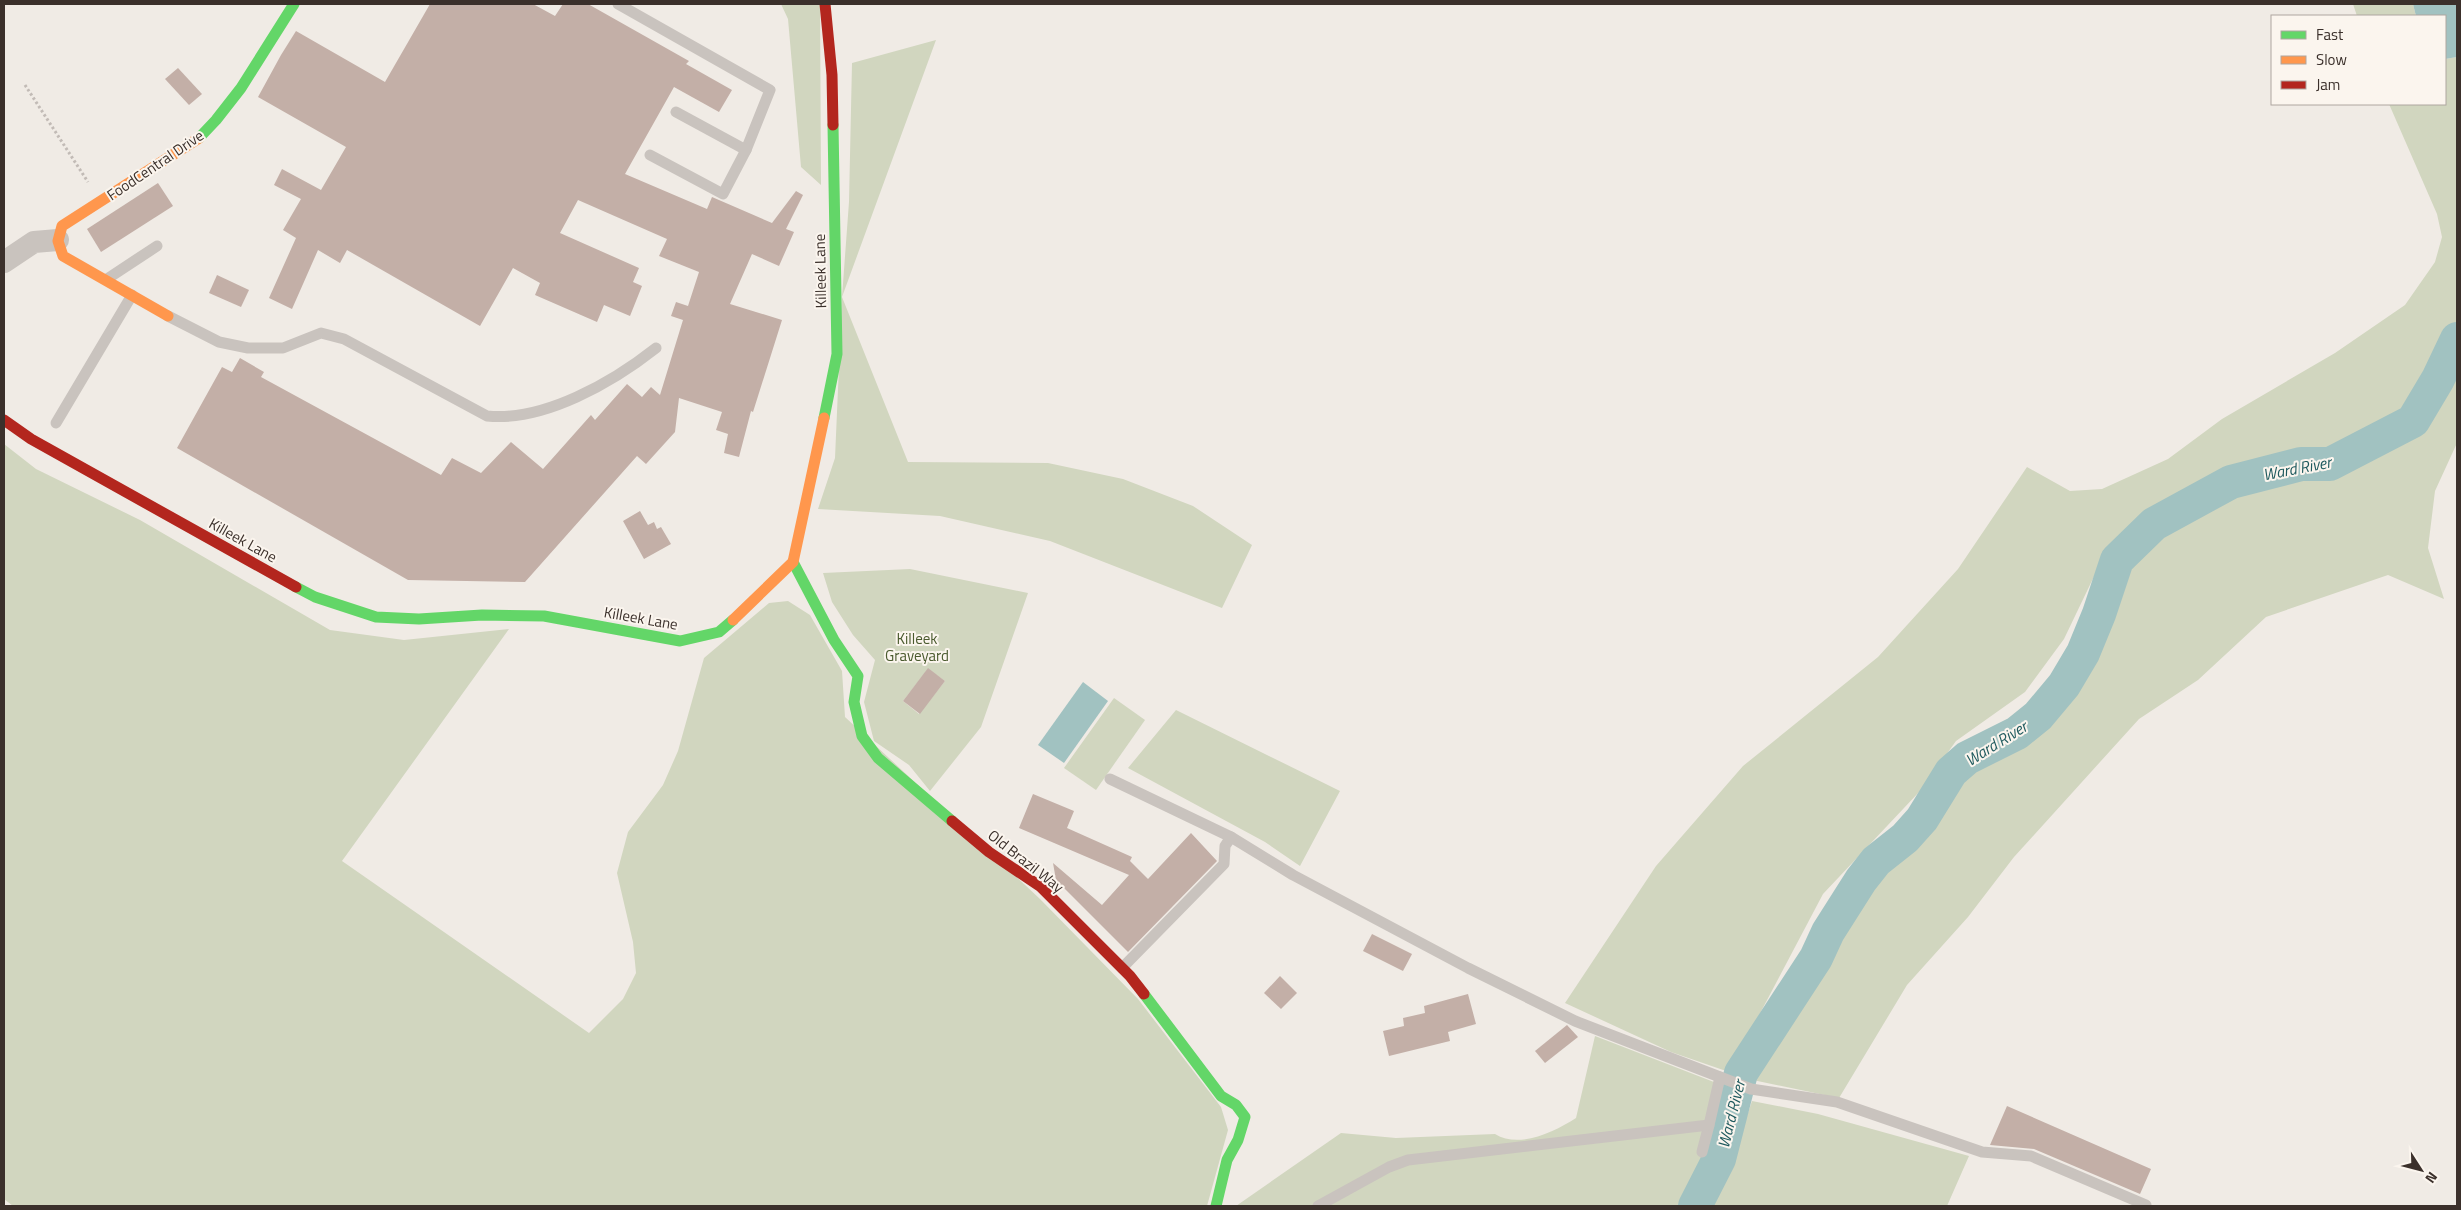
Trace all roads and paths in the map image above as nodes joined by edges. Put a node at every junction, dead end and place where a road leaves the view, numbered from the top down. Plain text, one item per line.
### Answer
1 (294, 4) edge
2 (618, 4) edge
3 (825, 4) edge
4 (25, 85) dead end
5 (676, 112) dead end
6 (746, 150) junction
7 (650, 155) dead end
8 (100, 201) junction
9 (58, 240) junction
10 (157, 246) dead end
11 (4, 262) edge
12 (106, 280) junction
13 (132, 295) junction
14 (168, 316) joint
15 (656, 348) dead end
16 (4, 420) edge
17 (56, 423) dead end
18 (793, 562) junction
19 (1110, 779) dead end
20 (1230, 837) junction
21 (1122, 968) junction
22 (1726, 1079) junction
23 (1709, 1125) junction
24 (1702, 1152) dead end
25 (2146, 1205) dead end
26 (1216, 1206) edge
27 (1318, 1206) edge

1 - 8 street, FoodCentral Drive
2 - 6 lane
3 - 18 street, Killeek Lane
4 - 8 path
5 - 6 lane
6 - 7 lane
8 - 9 street, FoodCentral Drive
9 - 11 street
9 - 12 street
10 - 12 lane
12 - 13 street
13 - 14 street
13 - 17 lane
14 - 15 lane
16 - 18 street, Killeek Lane
18 - 21 street, Old Brazil Way
19 - 20 lane
20 - 21 lane
20 - 22 lane
21 - 26 street, Old Brazil Way
22 - 23 lane
22 - 25 lane
23 - 24 lane
23 - 27 lane

